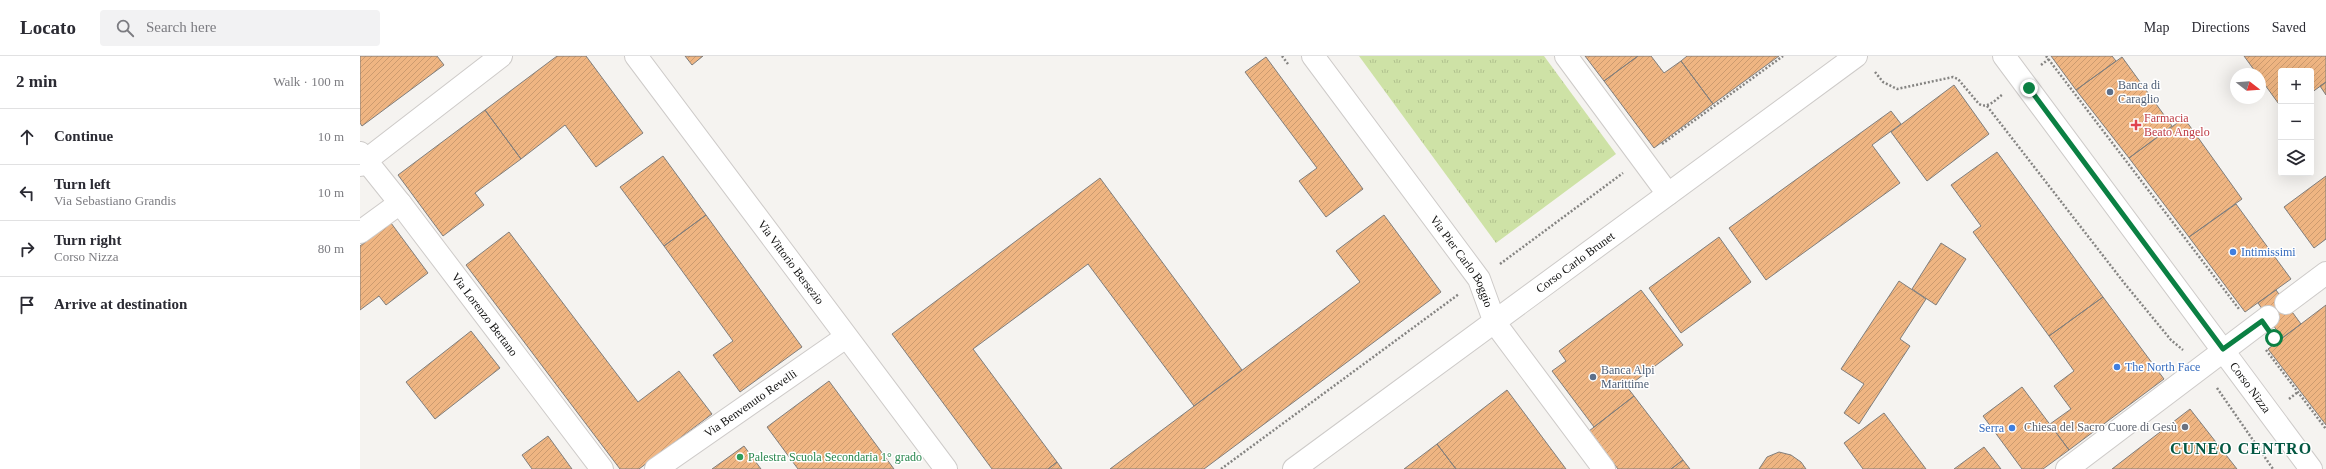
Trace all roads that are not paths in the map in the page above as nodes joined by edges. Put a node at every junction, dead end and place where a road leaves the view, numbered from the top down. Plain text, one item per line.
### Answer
1 (502, 56) edge
2 (636, 56) edge
3 (1313, 56) edge
4 (1566, 56) edge
5 (2004, 56) edge
6 (1865, 62) edge
7 (362, 160) edge
8 (1668, 194) junction
9 (400, 202) junction
10 (360, 232) edge
11 (2326, 273) edge
12 (2286, 303) dead end
13 (2265, 319) road end
14 (1495, 323) junction
15 (846, 337) junction
16 (2223, 349) junction
17 (2308, 468) edge
18 (602, 469) edge
19 (656, 469) edge
20 (946, 469) edge
21 (1294, 469) edge
22 (1604, 469) edge
23 (2067, 469) edge

1 - 7 street
2 - 15 street, Via Vittorio Bersezio
3 - 14 street, Via Pier Carlo Boggio
4 - 8 street
5 - 16 street, Corso Nizza
6 - 8 street, Corso Carlo Brunet
7 - 9 street, Via Lorenzo Bertano
8 - 14 street, Corso Carlo Brunet
9 - 10 street
9 - 18 street, Via Lorenzo Bertano
11 - 12 street
13 - 16 street
14 - 21 street, Corso Carlo Brunet
14 - 22 street, Via Pier Carlo Boggio
15 - 19 street, Via Benvenuto Revelli
15 - 20 street, Via Vittorio Bersezio
16 - 17 street, Corso Nizza
16 - 23 street

